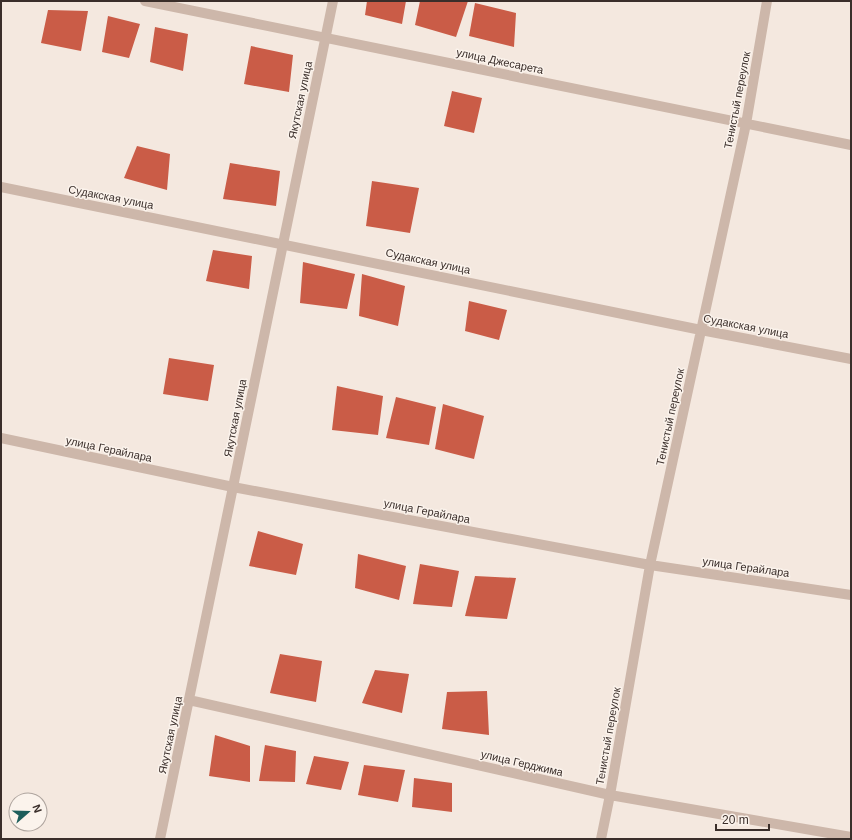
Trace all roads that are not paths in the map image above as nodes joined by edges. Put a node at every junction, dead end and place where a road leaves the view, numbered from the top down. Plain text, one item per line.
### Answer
1 (145, 1) edge
2 (333, 1) edge
3 (767, 1) edge
4 (325, 38) junction
5 (746, 124) junction
6 (851, 145) edge
7 (1, 187) edge
8 (283, 244) junction
9 (701, 330) junction
10 (851, 359) edge
11 (1, 438) edge
12 (233, 487) junction
13 (650, 565) junction
14 (851, 595) edge
15 (189, 700) junction
16 (610, 795) junction
17 (851, 838) edge
18 (160, 839) edge
19 (601, 839) edge

1 - 4 street, улица Джесарета
2 - 4 street, Якутская улица
3 - 5 street, Тенистый переулок
4 - 5 street, улица Джесарета
4 - 8 street, Якутская улица
5 - 6 street, улица Джесарета
5 - 9 street, Тенистый переулок
7 - 8 street, Судакская улица
8 - 9 street, Судакская улица
8 - 12 street, Якутская улица
9 - 10 street, Судакская улица
9 - 13 street, Тенистый переулок
11 - 12 street, улица Герайлара
12 - 13 street, улица Герайлара
12 - 15 street, Якутская улица
13 - 14 street, улица Герайлара
13 - 16 street, Тенистый переулок
15 - 16 street, улица Герджима
15 - 18 street, Якутская улица
16 - 17 street, улица Герджима
16 - 19 street, Тенистый переулок

